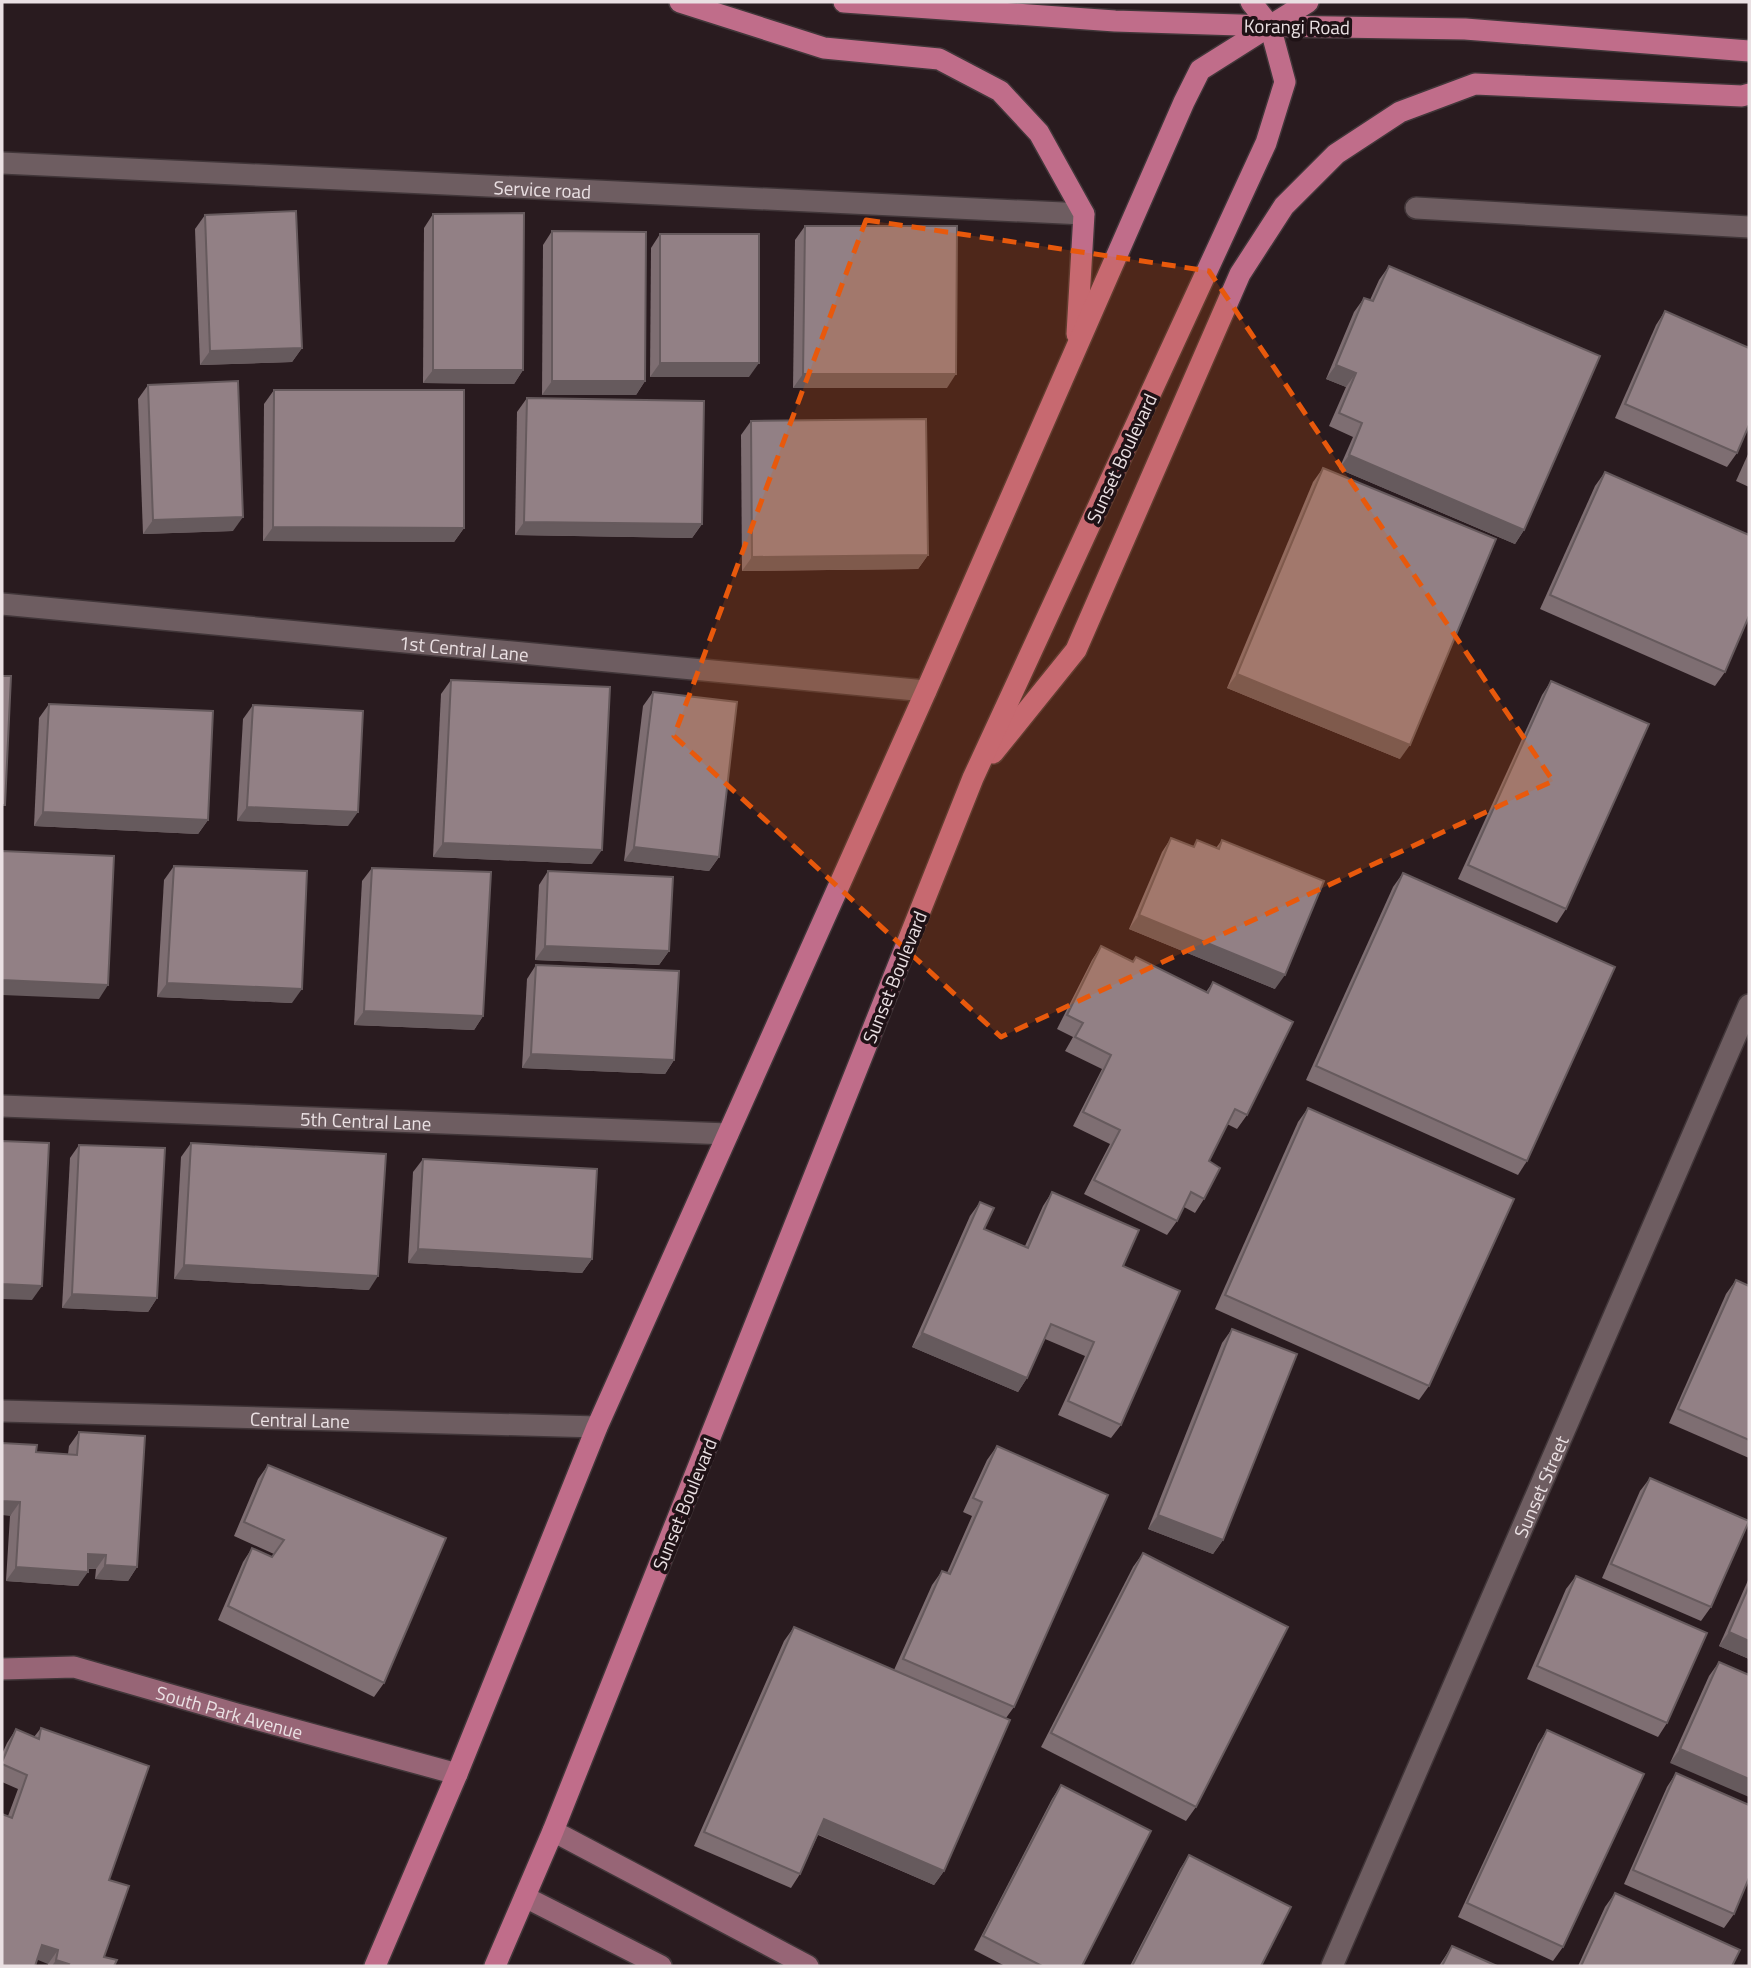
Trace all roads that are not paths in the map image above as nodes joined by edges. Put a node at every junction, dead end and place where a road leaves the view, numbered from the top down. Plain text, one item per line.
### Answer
1 (680, 2) edge
2 (844, 2) edge
3 (1251, 2) edge
4 (1308, 2) edge
5 (1270, 26) junction
6 (1749, 51) edge
7 (1749, 94) edge
8 (2, 163) edge
9 (1416, 208) dead end
10 (1084, 214) junction
11 (1749, 227) edge
12 (1076, 350) junction
13 (2, 604) edge
14 (926, 691) junction
15 (973, 778) junction
16 (1749, 1005) edge
17 (2, 1106) edge
18 (728, 1134) junction
19 (2, 1411) edge
20 (597, 1427) junction
21 (2, 1669) edge
22 (457, 1774) junction
23 (553, 1831) junction
24 (525, 1897) junction
25 (374, 1966) edge
26 (495, 1966) edge
27 (661, 1966) edge
28 (808, 1966) edge
29 (1332, 1966) edge

1 - 10 main road
2 - 5 main road, Korangi Road
3 - 5 main road, Sunset Boulevard
4 - 5 main road
5 - 6 main road, Korangi Road
5 - 12 main road
5 - 15 main road, Sunset Boulevard
7 - 15 main road
8 - 10 street, Service road
9 - 11 street
10 - 12 main road
12 - 14 main road
13 - 14 street, 1st Central Lane
14 - 18 main road
15 - 23 main road, Sunset Boulevard
16 - 29 street, Sunset Street
17 - 18 street, 5th Central Lane
18 - 20 main road
19 - 20 street, Central Lane
20 - 22 main road
21 - 22 street, South Park Avenue
22 - 25 main road
23 - 24 main road, Sunset Boulevard
23 - 28 street
24 - 26 main road, Sunset Boulevard
24 - 27 street

